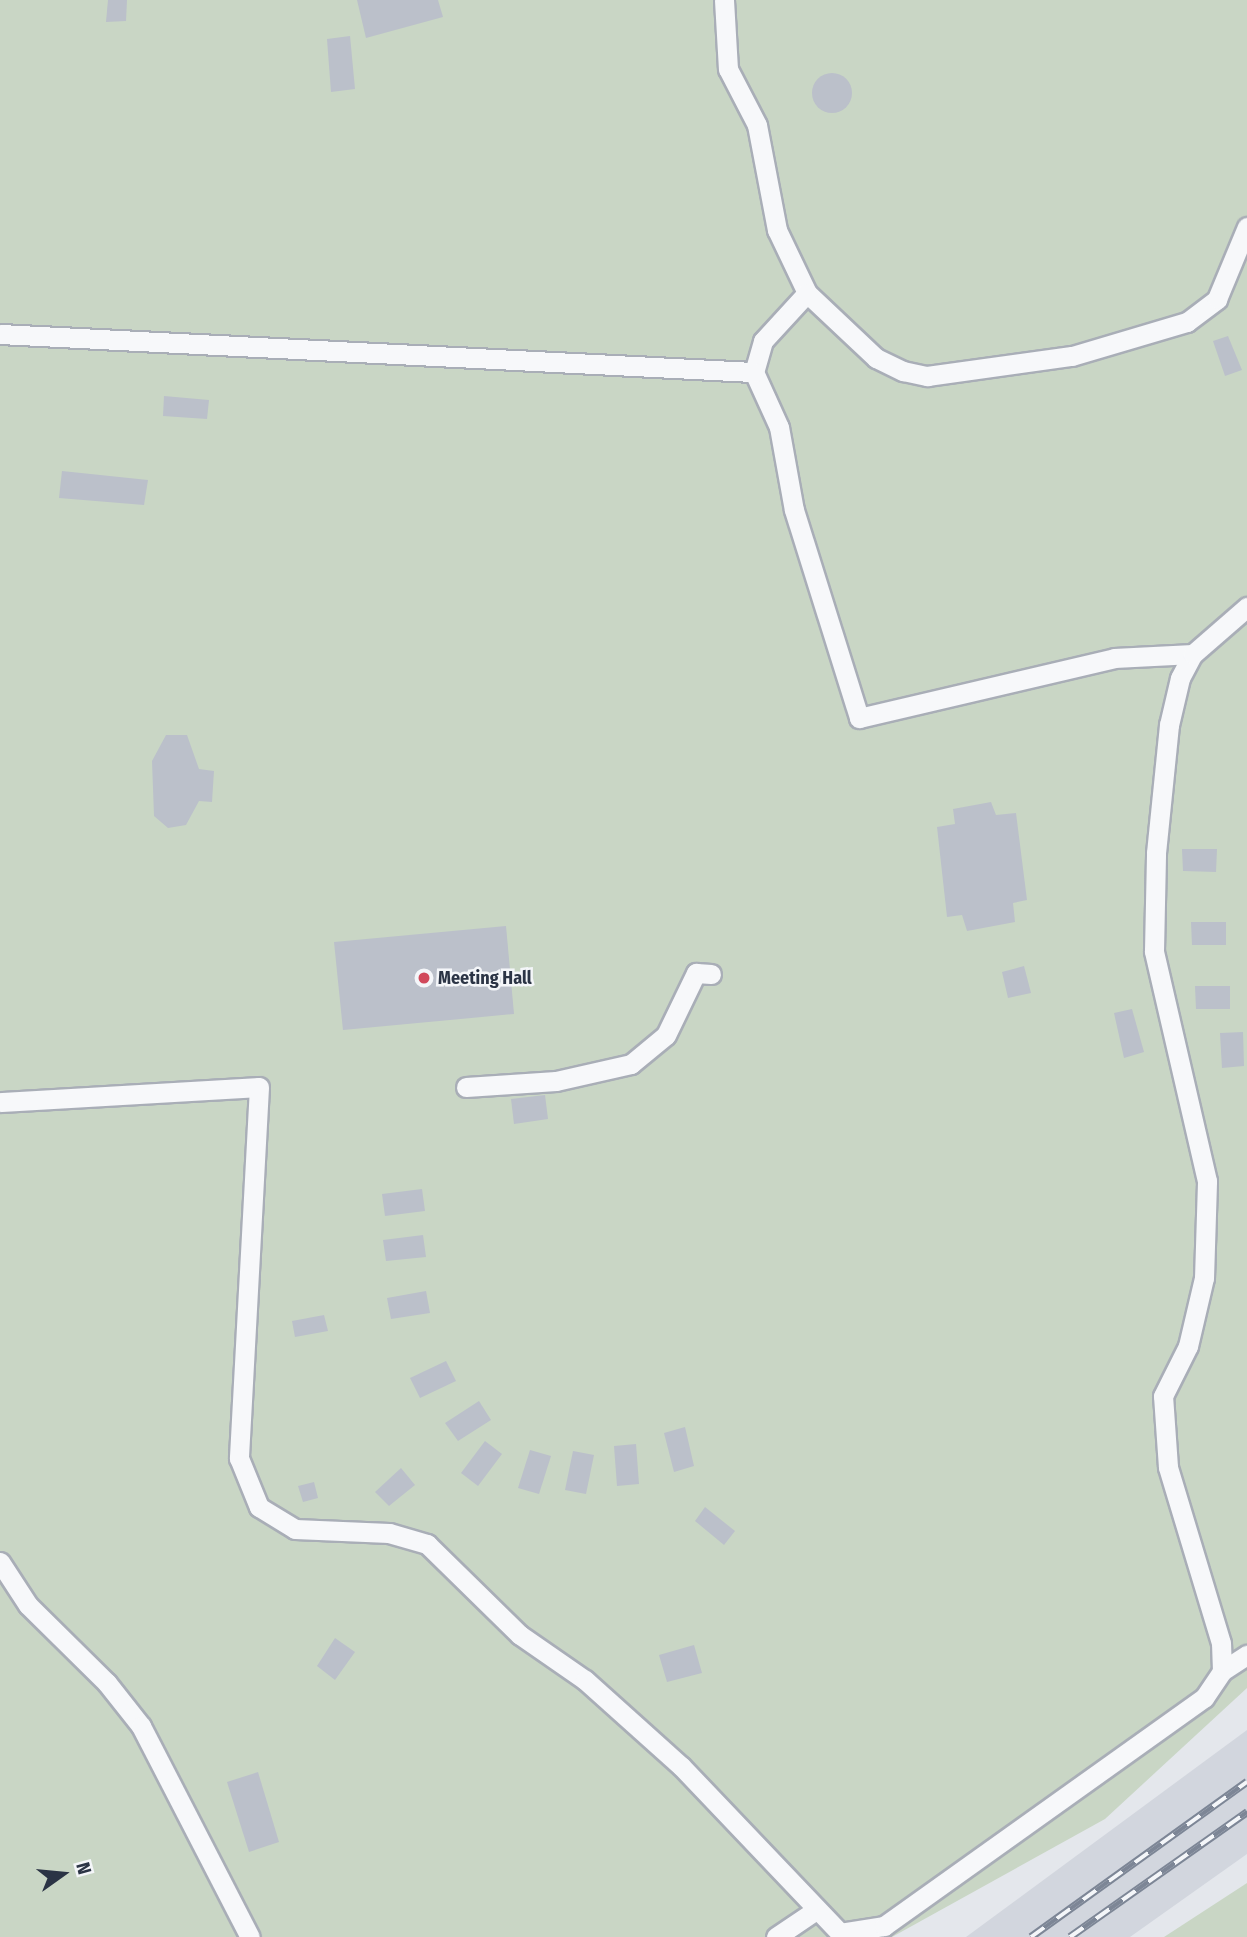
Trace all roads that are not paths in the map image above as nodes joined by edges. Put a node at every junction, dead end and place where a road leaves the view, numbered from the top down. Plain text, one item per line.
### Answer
1 (724, 0) edge
2 (1247, 227) edge
3 (807, 293) junction
4 (0, 334) edge
5 (754, 372) junction
6 (1247, 607) edge
7 (1193, 654) junction
8 (711, 974) dead end
9 (466, 1087) dead end
10 (0, 1102) edge
11 (0, 1562) edge
12 (1247, 1655) edge
13 (1222, 1671) junction
14 (816, 1910) junction
15 (842, 1935) edge
16 (250, 1937) edge
17 (776, 1937) edge

1 - 3 street
2 - 3 street
3 - 5 street
4 - 5 street
5 - 7 street
6 - 7 street
7 - 13 street
8 - 9 street
10 - 14 street
11 - 16 street
12 - 13 street
13 - 15 street
14 - 15 street
14 - 17 street

